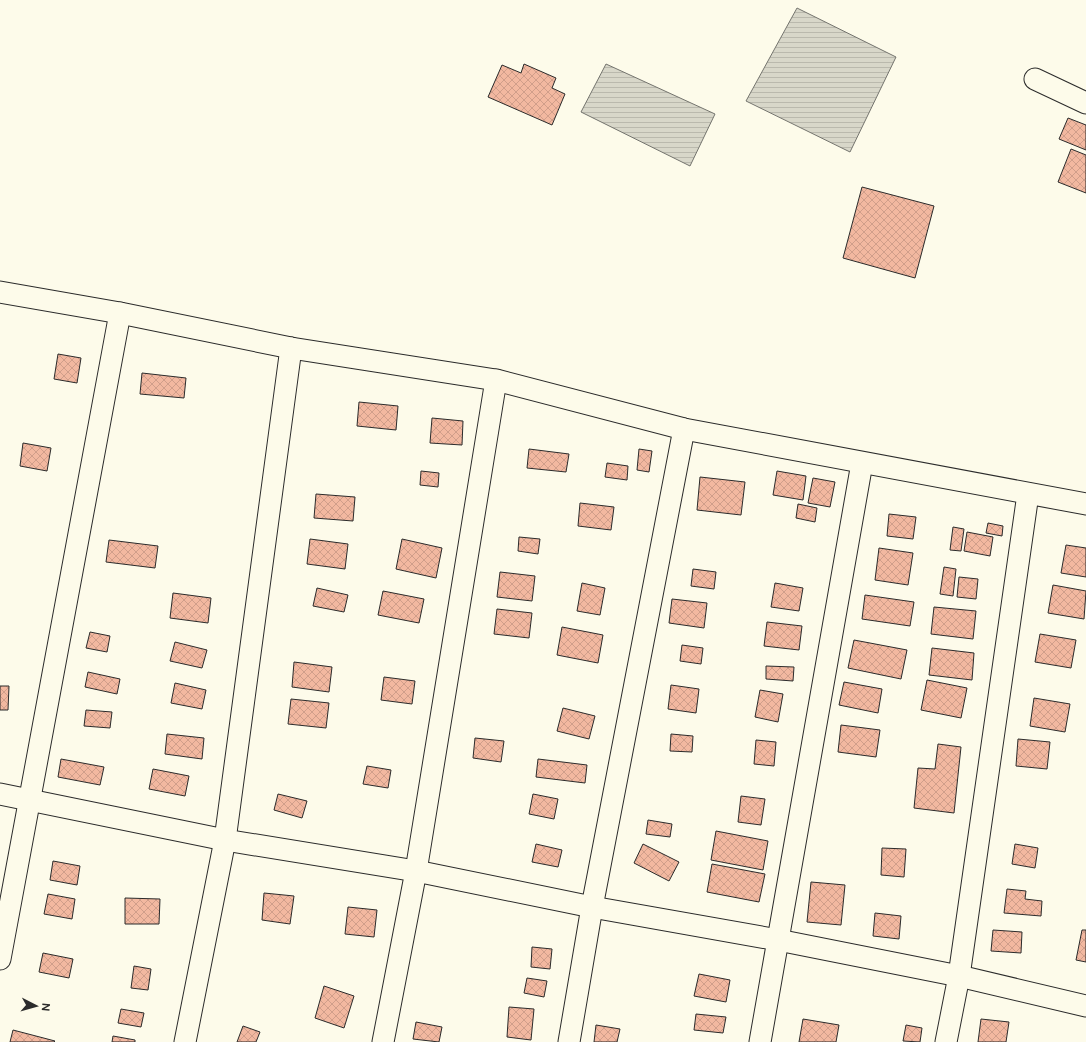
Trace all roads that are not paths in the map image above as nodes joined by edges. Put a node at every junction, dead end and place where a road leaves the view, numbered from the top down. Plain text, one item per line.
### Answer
1 (1035, 79) dead end
2 (1086, 103) edge
3 (0, 292) edge
4 (120, 313) junction
5 (291, 348) junction
6 (496, 380) junction
7 (684, 430) junction
8 (862, 463) junction
9 (1028, 494) junction
10 (1086, 504) edge
11 (0, 794) edge
12 (28, 799) junction
13 (225, 840) junction
14 (416, 871) junction
15 (592, 906) junction
16 (778, 940) junction
17 (0, 959) edge
18 (959, 976) junction
19 (1086, 1006) edge
20 (185, 1042) edge
21 (384, 1042) edge
22 (569, 1042) edge
23 (760, 1042) edge
24 (946, 1042) edge

1 - 2 street
3 - 4 street
4 - 5 street
4 - 12 street
5 - 6 street
5 - 13 street
6 - 7 street
6 - 14 street
7 - 8 street
7 - 15 street
8 - 9 street
8 - 16 street
9 - 10 street
9 - 18 street
11 - 12 street
12 - 13 street
12 - 17 street
13 - 14 street
13 - 20 street
14 - 15 street
14 - 21 street
15 - 16 street
15 - 22 street
16 - 18 street
16 - 23 street
18 - 19 street
18 - 24 street

